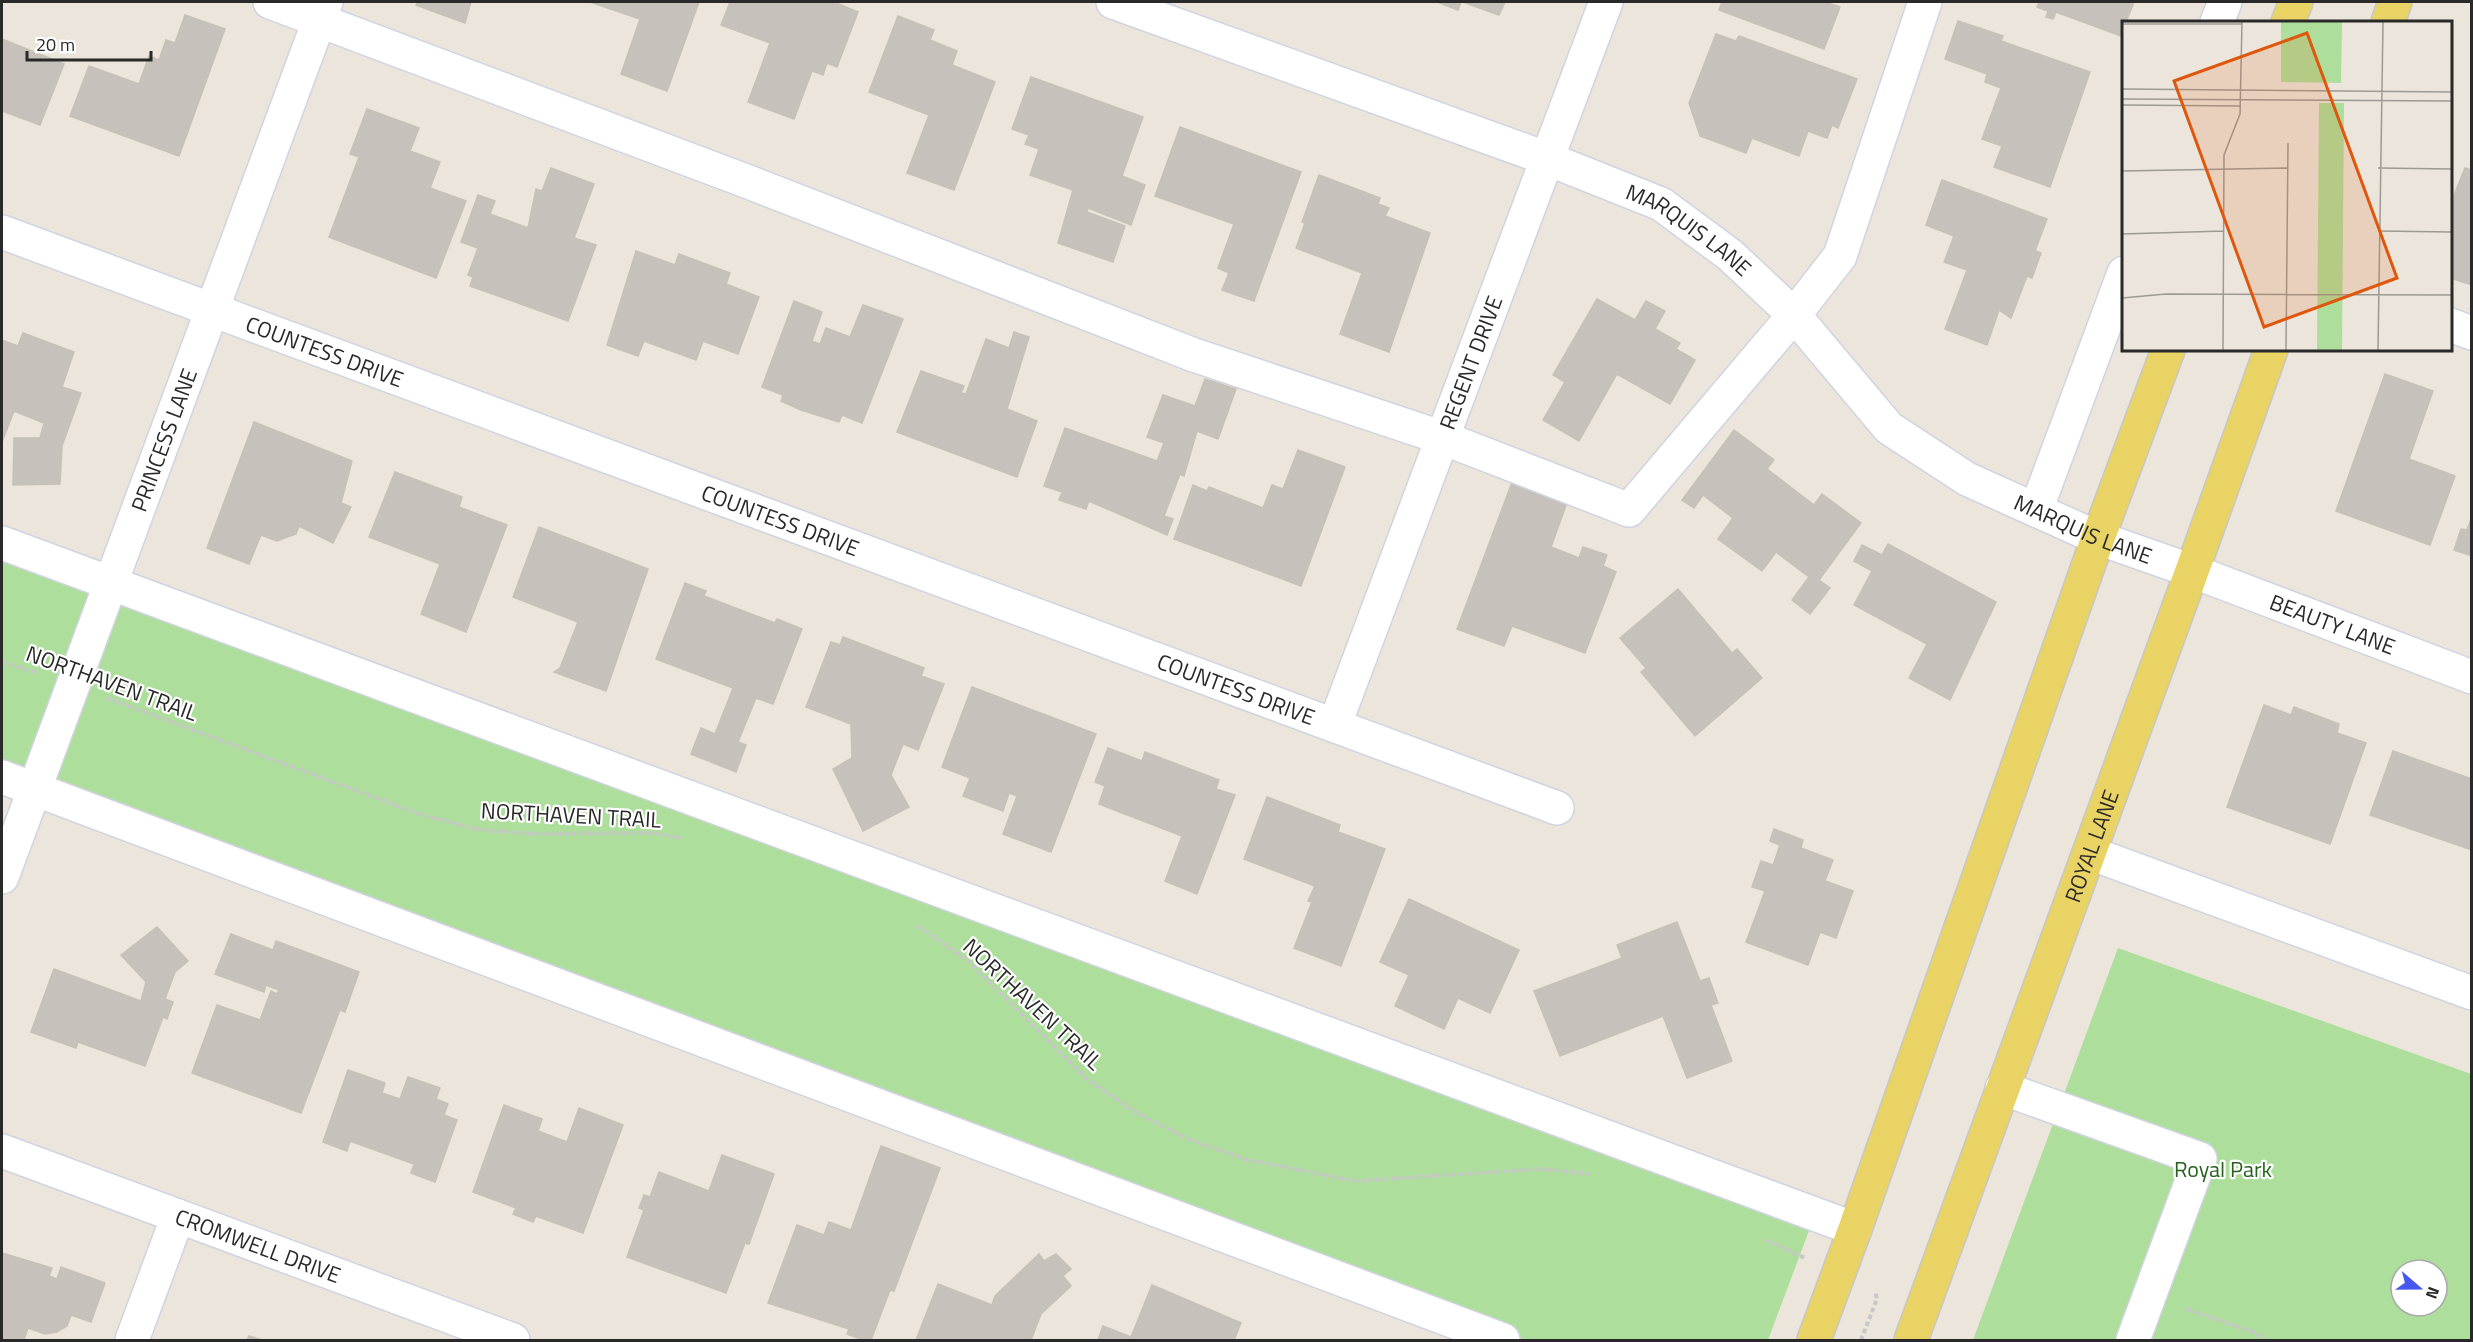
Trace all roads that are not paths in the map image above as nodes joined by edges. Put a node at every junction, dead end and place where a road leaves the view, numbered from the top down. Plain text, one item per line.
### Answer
1 (270, 2) edge
2 (1113, 2) edge
3 (1606, 2) edge
4 (1925, 2) edge
5 (2225, 2) edge
6 (2296, 2) edge
7 (2395, 2) edge
8 (323, 11) edge
9 (2217, 21) edge
10 (2288, 21) edge
11 (2388, 21) edge
12 (1548, 159) junction
13 (2, 232) edge
14 (2122, 278) edge
15 (212, 310) junction
16 (1794, 315) junction
17 (2452, 325) edge
18 (2472, 333) edge
19 (2168, 351) edge
20 (2271, 351) edge
21 (1443, 438) junction
22 (2036, 510) junction
23 (2098, 538) junction
24 (2, 543) edge
25 (2192, 571) junction
26 (110, 583) junction
27 (2472, 677) edge
28 (1335, 724) junction
29 (2, 777) edge
30 (34, 789) junction
31 (1557, 808) dead end
32 (2090, 853) junction
33 (2, 878) edge
34 (2472, 993) edge
35 (2002, 1088) junction
36 (2, 1151) edge
37 (178, 1216) junction
38 (1855, 1229) junction
39 (474, 1334) edge
40 (132, 1341) edge
41 (513, 1341) edge
42 (1503, 1341) edge
43 (1814, 1341) edge
44 (1911, 1341) edge
45 (2133, 1341) edge

1 - 8 street
2 - 12 street, MARQUIS LANE
3 - 12 street, REGENT DRIVE
4 - 16 street
5 - 9 street
6 - 10 main road
7 - 11 main road
8 - 15 street, PRINCESS LANE
8 - 21 street
12 - 16 street, MARQUIS LANE
12 - 21 street, REGENT DRIVE
13 - 15 street, COUNTESS DRIVE
14 - 22 street
15 - 26 street, PRINCESS LANE
15 - 28 street, COUNTESS DRIVE
16 - 21 street
16 - 22 street, MARQUIS LANE
17 - 18 street
19 - 23 main road
20 - 25 main road, ROYAL LANE
21 - 28 street, REGENT DRIVE
22 - 23 street, MARQUIS LANE
23 - 25 street, MARQUIS LANE
23 - 38 main road
24 - 26 street
25 - 27 street, BEAUTY LANE
25 - 32 main road, ROYAL LANE
26 - 30 street, PRINCESS LANE
26 - 38 street
28 - 31 street, COUNTESS DRIVE
29 - 30 street
30 - 33 street, PRINCESS LANE
30 - 42 street
32 - 34 street
32 - 35 main road, ROYAL LANE
35 - 44 main road, ROYAL LANE
35 - 45 street
36 - 37 street, CROMWELL DRIVE
37 - 39 street, CROMWELL DRIVE
37 - 40 street
38 - 43 main road
39 - 41 street, CROMWELL DRIVE

